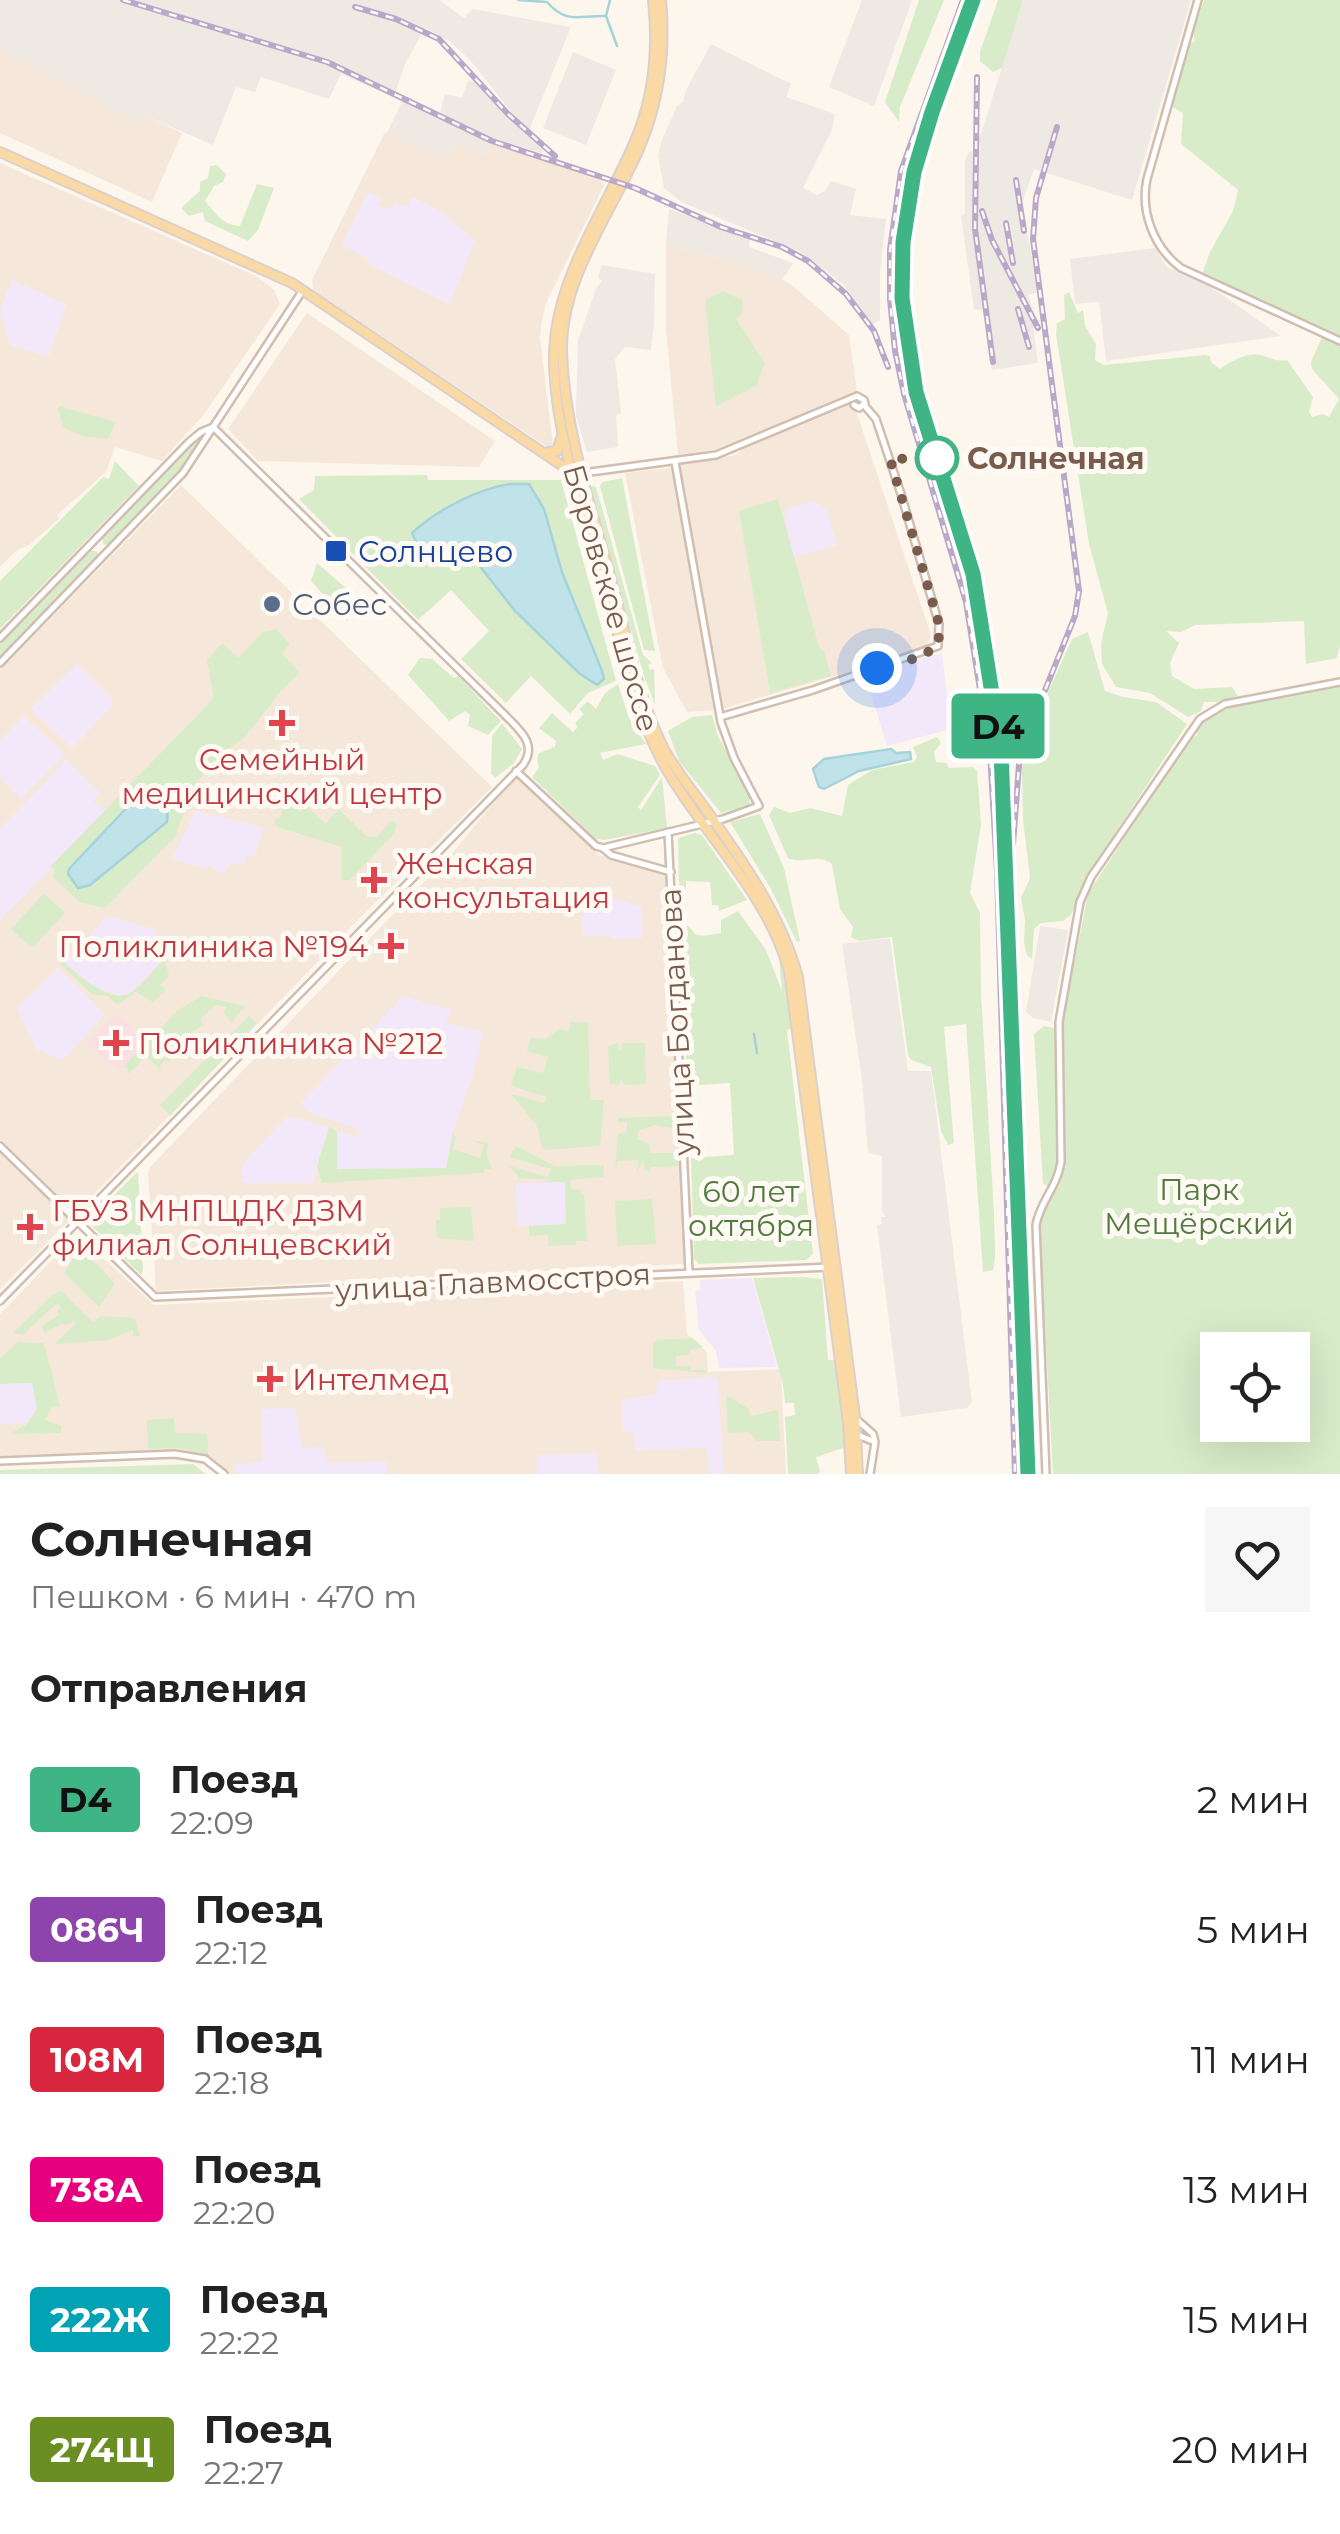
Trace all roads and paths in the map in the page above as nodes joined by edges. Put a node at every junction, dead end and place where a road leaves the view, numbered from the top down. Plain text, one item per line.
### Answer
1 (653, 0) edge
2 (661, 0) edge
3 (1198, 0) edge
4 (0, 152) edge
5 (303, 290) junction
6 (1340, 342) edge
7 (213, 427) junction
8 (563, 432) junction
9 (543, 453) junction
10 (676, 462) junction
11 (578, 473) junction
12 (0, 638) edge
13 (0, 662) edge
14 (1340, 682) edge
15 (720, 717) junction
16 (516, 771) junction
17 (710, 822) junction
18 (668, 832) junction
19 (618, 844) junction
20 (603, 848) junction
21 (620, 858) junction
22 (671, 872) junction
23 (0, 1146) edge
24 (78, 1221) junction
25 (832, 1267) junction
26 (689, 1272) junction
27 (0, 1300) edge
28 (852, 1420) junction
29 (857, 1436) junction
30 (876, 1442) junction
31 (0, 1461) edge
32 (224, 1474) edge
33 (854, 1474) edge
34 (870, 1474) edge
35 (1046, 1474) edge

1 - 8 main road, Боровское шоссе
2 - 11 main road, Боровское шоссе
3 - 6 street
4 - 5 main road
5 - 7 street
5 - 9 main road
7 - 12 street
7 - 13 street
7 - 16 street
8 - 9 main road
8 - 11 main road, Боровское шоссе
9 - 11 main road
10 - 11 street
10 - 15 street
10 - 15 street
11 - 17 main road, Боровское шоссе
14 - 35 street
15 - 17 street
16 - 20 street
16 - 24 street
17 - 18 street
17 - 25 main road, Боровское шоссе
18 - 19 street
18 - 22 street, улица Богданова
19 - 20 street
19 - 21 street
20 - 21 street
21 - 22 street
22 - 26 street, улица Богданова
23 - 24 street
24 - 26 street, улица Главмосстроя
24 - 27 street
25 - 26 street, улица Главмосстроя
25 - 28 main road, Боровское шоссе
28 - 29 main road, Боровское шоссе
28 - 30 street
28 - 33 main road, Боровское шоссе
29 - 30 street
29 - 33 main road, Боровское шоссе
30 - 34 street
31 - 32 street

